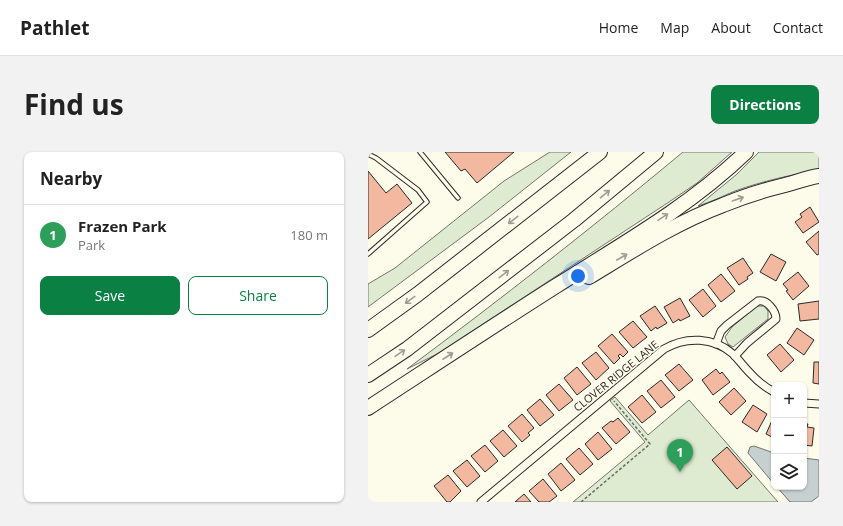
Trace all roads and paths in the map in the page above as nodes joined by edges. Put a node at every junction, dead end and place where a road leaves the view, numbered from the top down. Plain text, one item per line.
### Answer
1 (420, 152) edge
2 (591, 152) edge
3 (600, 152) edge
4 (656, 152) edge
5 (746, 152) edge
6 (368, 154) edge
7 (819, 176) edge
8 (819, 182) edge
9 (784, 185) junction
10 (544, 196) junction
11 (458, 198) dead end
12 (368, 254) edge
13 (368, 330) edge
14 (478, 337) junction
15 (716, 344) junction
16 (735, 356) junction
17 (368, 375) edge
18 (771, 390) edge
19 (609, 395) junction
20 (807, 403) edge
21 (819, 404) edge
22 (368, 408) edge
23 (481, 502) edge
24 (581, 502) edge

1 - 11 lane
2 - 10 highway
3 - 10 highway
17 -> 4 highway
14 -> 5 highway
6 - 12 lane
7 - 9 highway
8 - 9 highway
14 -> 9 highway
10 -> 13 highway
22 -> 14 highway
15 - 16 street, CLOVER RIDGE LANE
15 - 16 street
15 - 19 street, CLOVER RIDGE LANE
16 - 18 street, CLOVER RIDGE LANE
19 - 23 street, CLOVER RIDGE LANE
19 - 24 path
20 - 21 street

